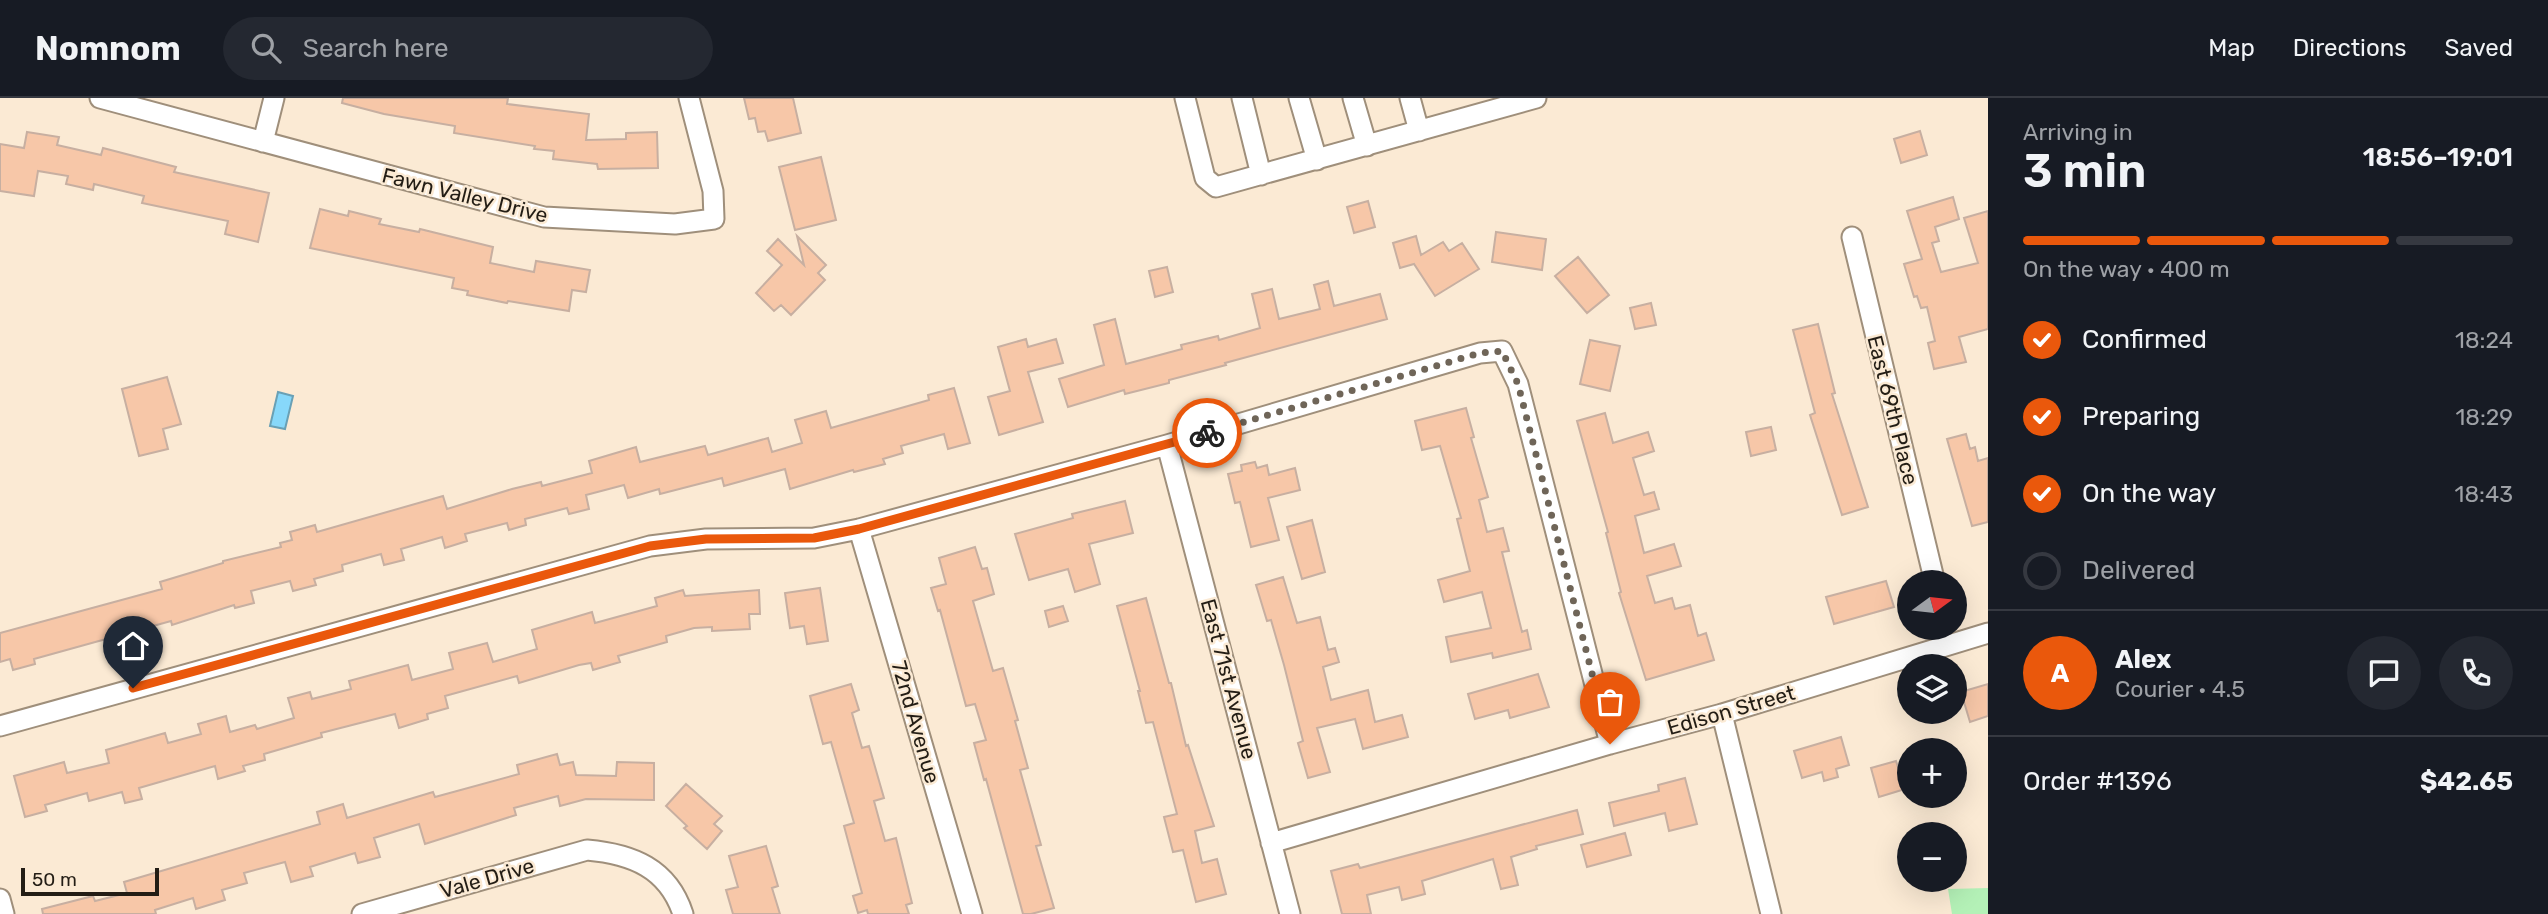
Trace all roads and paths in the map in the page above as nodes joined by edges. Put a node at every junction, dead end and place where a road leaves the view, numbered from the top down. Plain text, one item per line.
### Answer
1 (100, 98) edge
2 (274, 98) edge
3 (689, 98) edge
4 (1185, 98) edge
5 (1242, 98) edge
6 (1299, 98) edge
7 (1353, 98) edge
8 (1410, 98) edge
9 (1528, 99) edge
10 (1469, 107) edge
11 (1419, 131) junction
12 (264, 142) junction
13 (1367, 146) junction
14 (1317, 160) junction
15 (1262, 175) junction
16 (1852, 237) dead end
17 (1167, 445) junction
18 (859, 529) junction
19 (1932, 570) edge
20 (1988, 633) edge
21 (1967, 635) edge
22 (1935, 640) edge
23 (1722, 714) junction
24 (0, 726) edge
25 (1610, 744) junction
26 (1272, 843) junction
27 (0, 899) edge
28 (4, 914) edge
29 (362, 914) edge
30 (683, 914) edge
31 (972, 914) edge
32 (1290, 914) edge
33 (1771, 914) edge

1 - 12 street, Fawn Valley Drive
2 - 12 street
3 - 12 street, Fawn Valley Drive
4 - 15 street
5 - 15 street
6 - 14 street
7 - 13 street
8 - 11 street
9 - 10 street
10 - 11 street
11 - 13 street
13 - 14 street
14 - 15 street
16 - 19 street, East 69th Place
17 - 18 street
17 - 25 street
17 - 26 street, East 71st Avenue
18 - 24 street
18 - 31 street, 72nd Avenue
20 - 21 street, Edison Street
22 - 23 street, Edison Street
23 - 25 street, Edison Street
23 - 33 street
25 - 26 street, Edison Street
26 - 32 street, East 71st Avenue
27 - 28 street
29 - 30 street, Vale Drive

